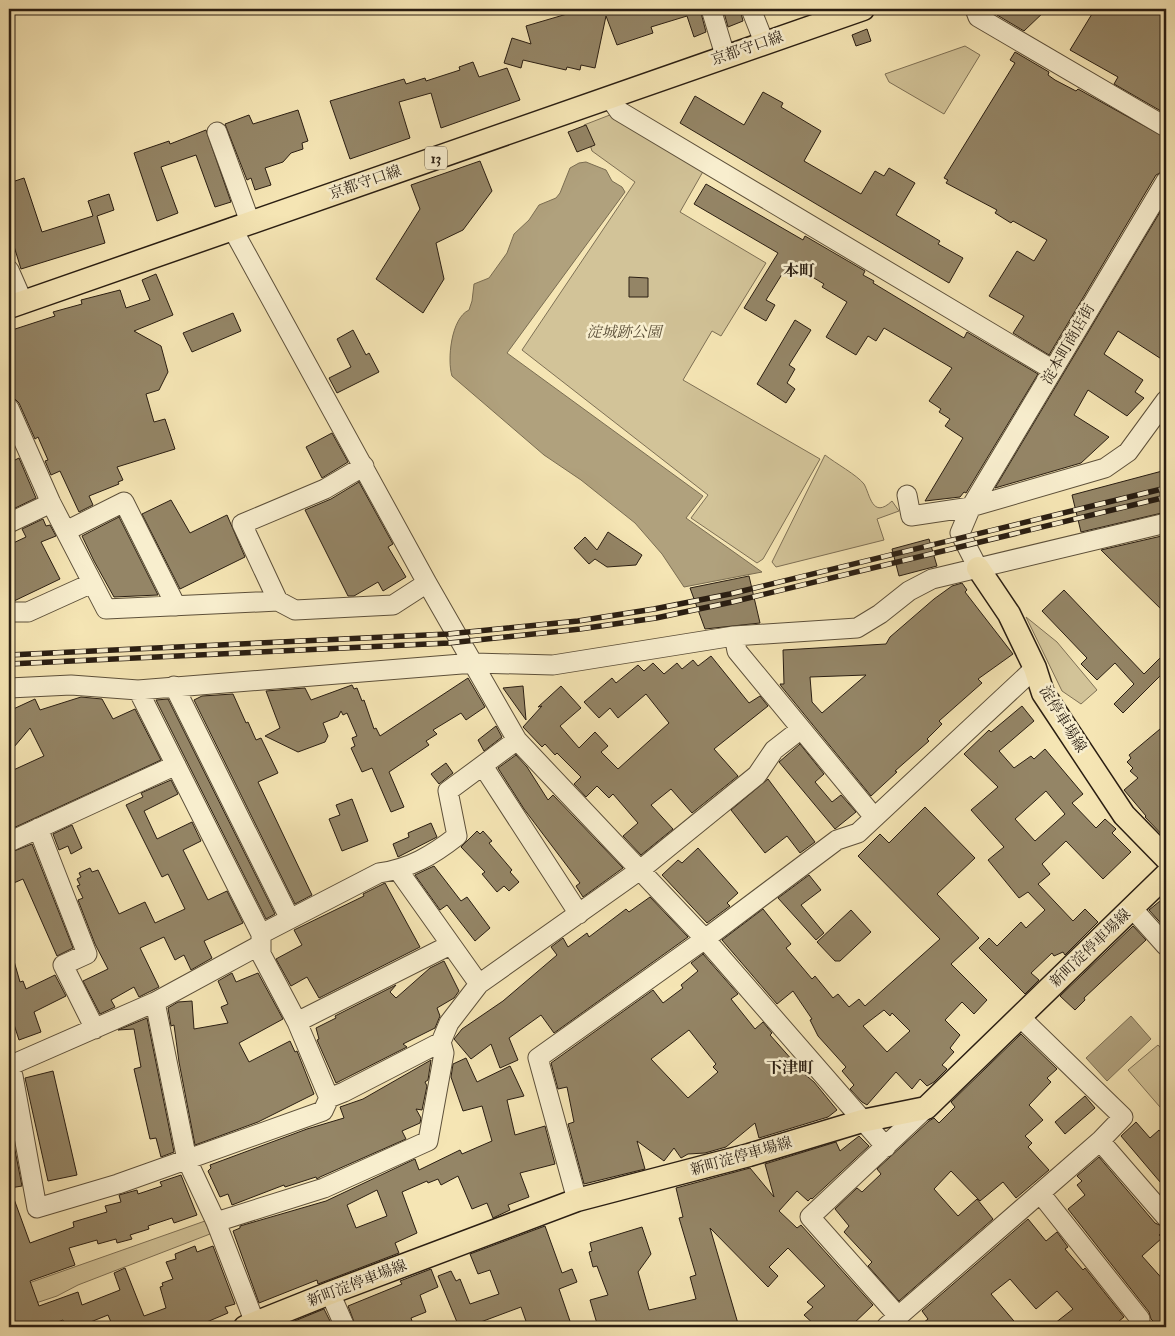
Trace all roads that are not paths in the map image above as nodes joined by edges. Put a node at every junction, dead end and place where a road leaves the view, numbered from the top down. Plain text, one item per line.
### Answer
1 (711, 9) edge
2 (751, 9) edge
3 (863, 9) edge
4 (975, 9) edge
5 (764, 42) junction
6 (725, 55) junction
7 (610, 98) junction
8 (1166, 127) edge
9 (217, 132) dead end
10 (1166, 181) edge
11 (241, 225) junction
12 (9, 270) edge
13 (16, 305) edge
14 (1053, 370) junction
15 (1166, 400) edge
16 (9, 408) edge
17 (364, 466) junction
18 (907, 495) dead end
19 (52, 503) junction
20 (971, 508) junction
21 (1166, 522) edge
22 (9, 523) edge
23 (66, 531) junction
24 (978, 568) junction
25 (92, 583) junction
26 (427, 583) junction
27 (278, 601) junction
28 (176, 606) junction
29 (9, 612) edge
30 (734, 636) junction
31 (474, 663) junction
32 (1035, 668) junction
33 (174, 686) junction
34 (9, 688) edge
35 (138, 690) junction
36 (801, 729) junction
37 (517, 740) junction
38 (176, 765) junction
39 (483, 766) junction
40 (874, 817) junction
41 (38, 828) junction
42 (9, 842) edge
43 (1166, 858) edge
44 (398, 870) junction
45 (640, 870) junction
46 (1166, 874) edge
47 (1132, 908) junction
48 (579, 914) junction
49 (290, 919) junction
50 (705, 939) junction
51 (260, 940) junction
52 (450, 945) junction
53 (1166, 946) edge
54 (479, 984) junction
55 (155, 1002) junction
56 (1020, 1017) junction
57 (297, 1022) junction
58 (96, 1029) junction
59 (441, 1042) junction
60 (9, 1066) edge
61 (9, 1070) edge
62 (329, 1098) junction
63 (926, 1108) junction
64 (862, 1121) junction
65 (1100, 1141) junction
66 (886, 1146) junction
67 (187, 1160) junction
68 (1040, 1193) junction
69 (577, 1200) junction
70 (1166, 1217) edge
71 (216, 1222) junction
72 (330, 1293) junction
73 (1140, 1319) dead end
74 (892, 1322) edge
75 (250, 1325) edge
76 (345, 1327) edge

1 - 6 street
2 - 5 street
3 - 5 main road, 京都守口線 / 13
4 - 8 street
5 - 6 main road, 京都守口線 / 13
6 - 7 main road, 京都守口線 / 13
7 - 11 main road, 京都守口線 / 13
7 - 14 street
9 - 11 street
10 - 14 street, 淀本町商店街
11 - 13 main road, 京都守口線 / 13
11 - 17 street
12 - 13 street
14 - 20 street, 淀本町商店街
15 - 20 street
16 - 19 street
17 - 26 street
17 - 27 street
18 - 20 street
19 - 22 street
19 - 23 street
20 - 24 street, 淀本町商店街
21 - 24 street
23 - 25 street
23 - 28 street
24 - 30 street
24 - 32 main road, 淀停車場線
25 - 28 street
25 - 29 street
26 - 27 street
26 - 31 street
27 - 28 street
30 - 31 street
30 - 36 street
31 - 33 street
31 - 37 street
32 - 40 street
32 - 43 main road, 淀停車場線
33 - 35 street
33 - 49 street
34 - 35 street
35 - 38 street
36 - 40 street
36 - 45 street
37 - 39 street
37 - 45 street
38 - 41 street
38 - 51 street
39 - 44 street
39 - 48 street
40 - 50 street
41 - 42 street
41 - 58 street
44 - 49 street
44 - 52 street
45 - 48 street
45 - 50 street
46 - 47 main road, 新町淀停車場線
47 - 53 street
47 - 56 main road, 新町淀停車場線
48 - 54 street
49 - 51 street
50 - 64 street
50 - 69 street
51 - 55 street
51 - 57 street
52 - 54 street
52 - 57 street
54 - 59 street
55 - 58 street
55 - 67 street
56 - 63 main road, 新町淀停車場線
56 - 65 street
57 - 62 street
58 - 60 street
59 - 62 street
59 - 71 street
61 - 67 street
62 - 67 street
63 - 64 main road, 新町淀停車場線
63 - 66 street
64 - 66 street
64 - 69 main road, 新町淀停車場線
65 - 68 street
65 - 70 street
66 - 74 street
67 - 71 street
68 - 73 street
68 - 74 street
69 - 72 main road, 新町淀停車場線
71 - 75 street
72 - 75 main road, 新町淀停車場線
72 - 76 street

